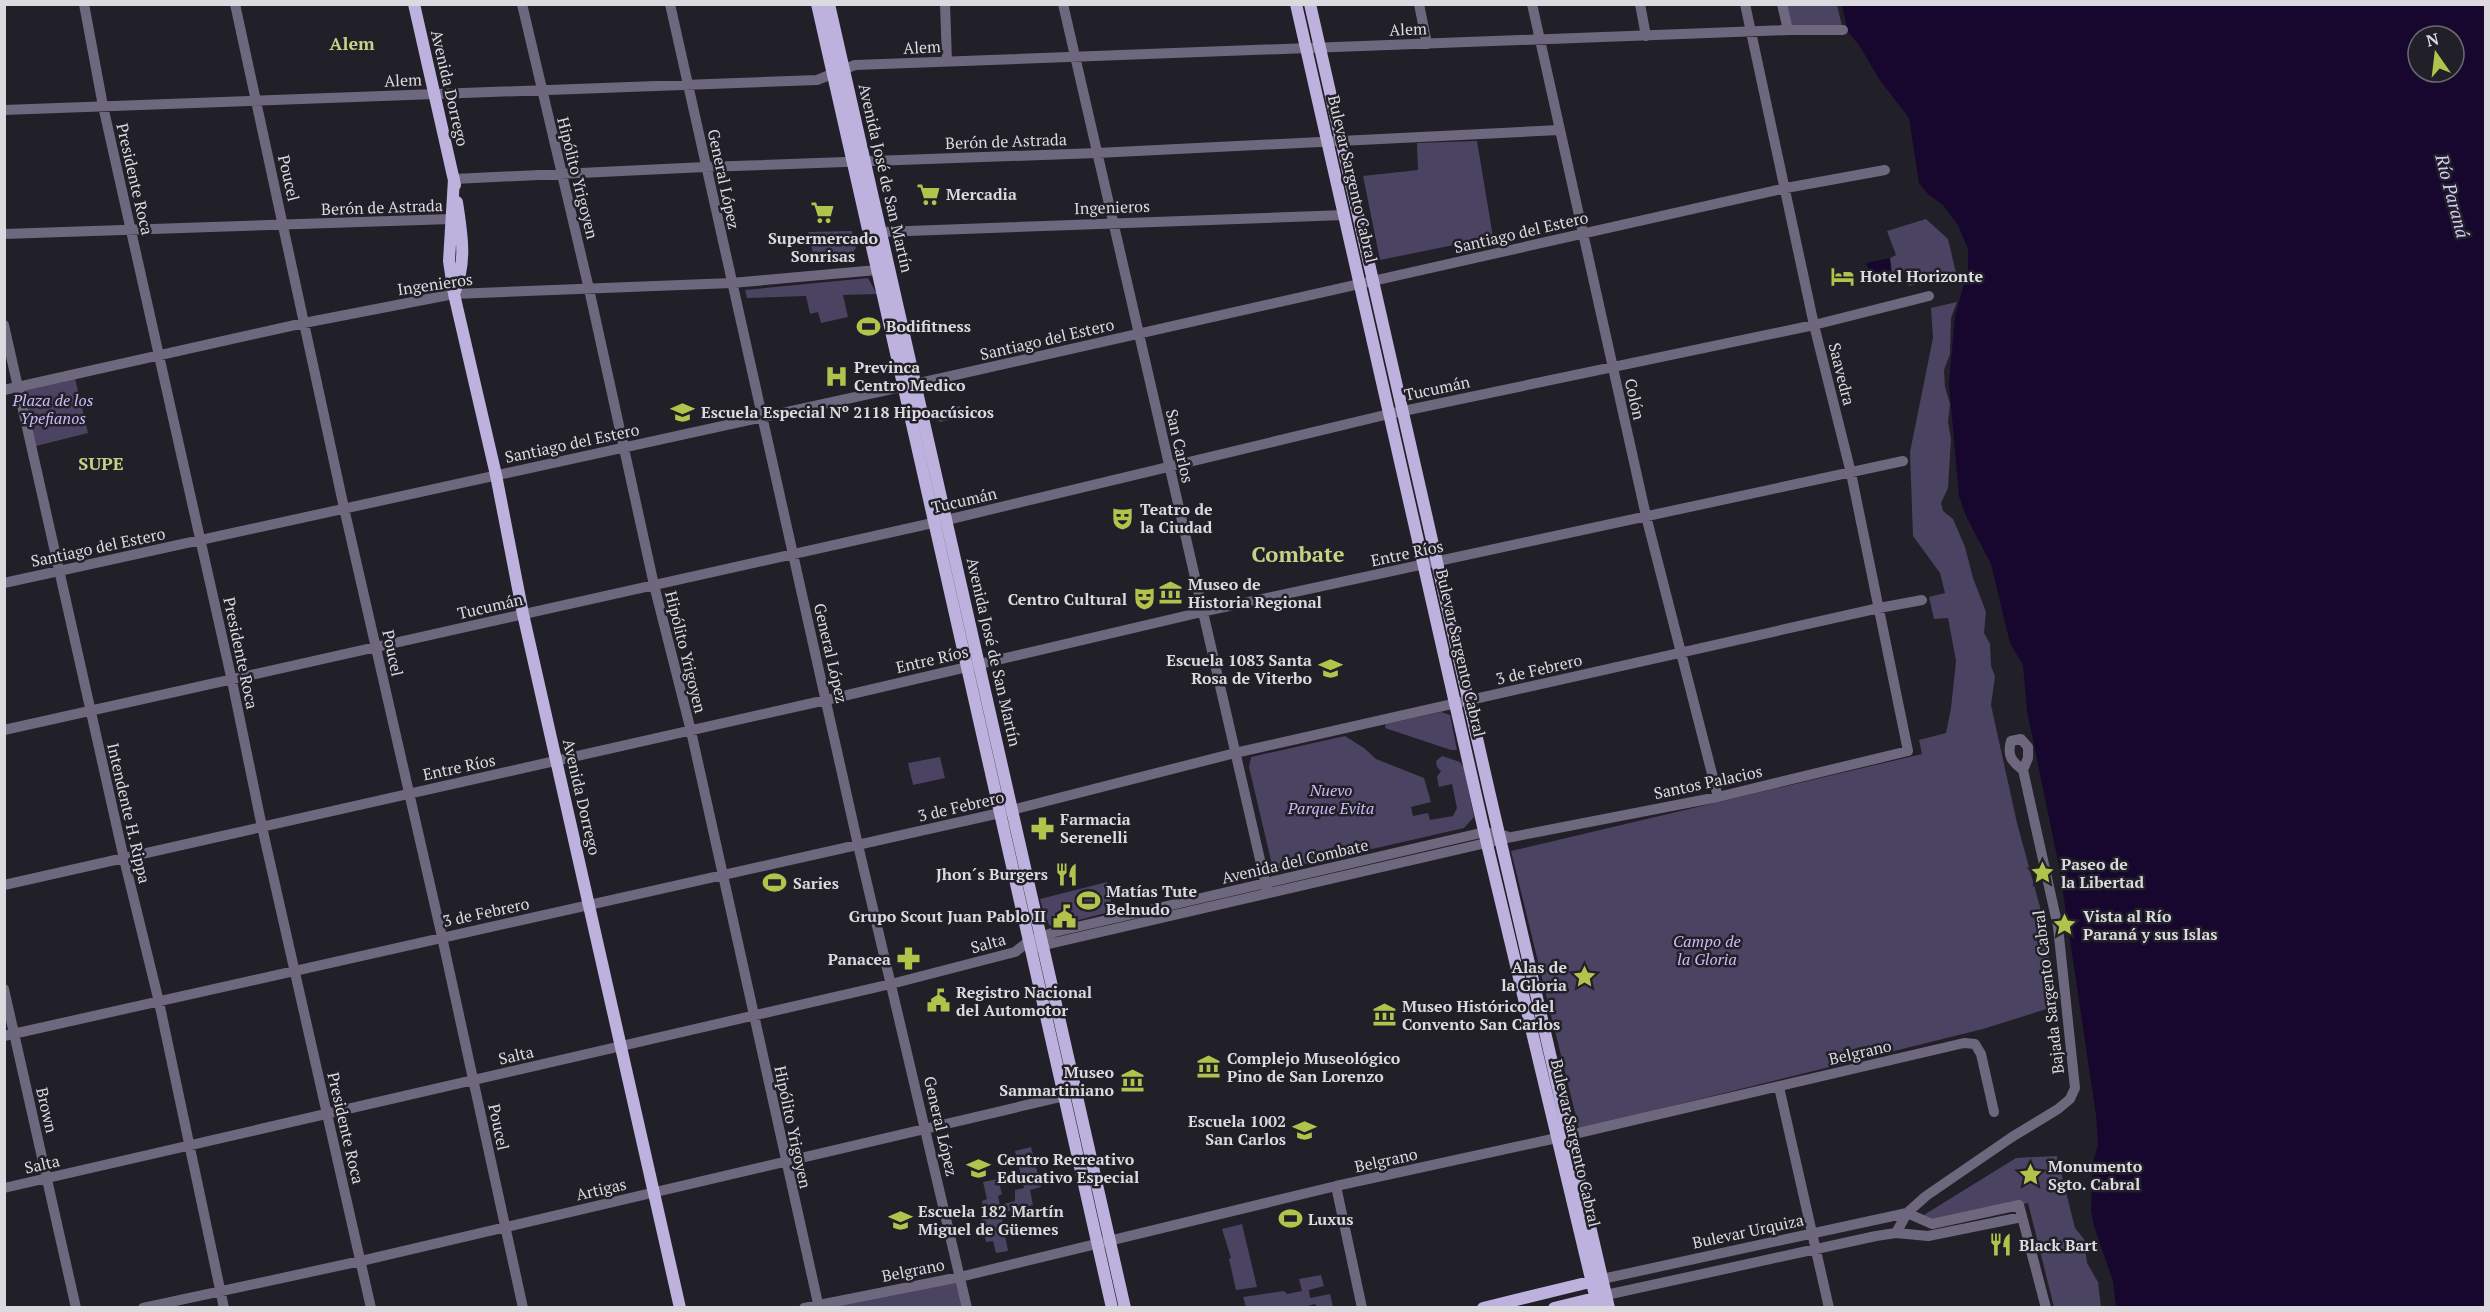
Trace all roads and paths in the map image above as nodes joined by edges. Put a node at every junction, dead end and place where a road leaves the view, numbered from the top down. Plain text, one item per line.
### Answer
1 (84, 4) edge
2 (235, 4) edge
3 (414, 4) edge
4 (522, 4) edge
5 (670, 4) edge
6 (817, 4) edge
7 (829, 4) edge
8 (945, 4) edge
9 (1063, 4) edge
10 (1296, 4) edge
11 (1310, 4) edge
12 (1419, 4) edge
13 (1532, 4) edge
14 (1640, 4) edge
15 (1745, 4) edge
16 (1782, 4) edge
17 (1788, 30) junction
18 (1844, 30) dead end
19 (1751, 32) junction
20 (1647, 36) junction
21 (1540, 40) junction
22 (1427, 44) junction
23 (1320, 48) junction
24 (1306, 49) junction
25 (1076, 58) junction
26 (947, 61) junction
27 (838, 73) junction
28 (688, 83) junction
29 (542, 91) junction
30 (435, 94) junction
31 (256, 101) junction
32 (103, 106) junction
33 (4, 110) edge
34 (1559, 130) junction
35 (1341, 141) junction
36 (1327, 142) junction
37 (1097, 153) junction
38 (859, 162) junction
39 (705, 167) junction
40 (1885, 170) dead end
41 (561, 175) junction
42 (454, 179) junction
43 (1786, 188) junction
44 (1344, 214) junction
45 (451, 219) junction
46 (1112, 222) junction
47 (284, 225) junction
48 (132, 229) junction
49 (881, 232) junction
50 (4, 234) edge
51 (1582, 234) junction
52 (462, 238) junction
53 (877, 270) junction
54 (1373, 280) junction
55 (732, 283) junction
56 (1359, 283) junction
57 (589, 289) junction
58 (454, 294) junction
59 (1929, 296) dead end
60 (304, 323) junction
61 (1814, 324) junction
62 (4, 325) edge
63 (1138, 333) junction
64 (159, 356) junction
65 (1612, 367) junction
66 (910, 385) junction
67 (19, 386) junction
68 (4, 390) edge
69 (1403, 411) junction
70 (1389, 414) junction
71 (762, 416) junction
72 (623, 448) junction
73 (1903, 461) dead end
74 (1169, 466) junction
75 (1851, 473) junction
76 (496, 475) junction
77 (344, 508) junction
78 (1647, 516) junction
79 (947, 520) junction
80 (934, 522) junction
81 (201, 540) junction
82 (794, 554) junction
83 (1438, 562) junction
84 (1424, 565) junction
85 (58, 571) junction
86 (4, 583) edge
87 (654, 585) junction
88 (1922, 600) dead end
89 (1879, 608) junction
90 (1202, 612) junction
91 (523, 614) junction
92 (376, 648) junction
93 (1681, 652) junction
94 (980, 663) junction
95 (967, 666) junction
96 (232, 681) junction
97 (826, 700) junction
98 (1468, 700) junction
99 (1455, 703) junction
100 (91, 711) junction
101 (4, 730) edge
102 (691, 731) junction
103 (1908, 751) joint
104 (1235, 753) junction
105 (557, 761) junction
106 (2023, 770) dead end
107 (408, 794) junction
108 (1718, 797) junction
109 (1007, 811) junction
110 (262, 828) junction
111 (1492, 838) junction
112 (858, 845) junction
113 (124, 859) junction
114 (723, 874) junction
115 (4, 885) edge
116 (1267, 889) junction
117 (589, 904) junction
118 (442, 937) junction
119 (1036, 942) junction
120 (294, 970) junction
121 (891, 984) junction
122 (4, 989) edge
123 (159, 1002) junction
124 (754, 1015) junction
125 (9, 1035) edge
126 (622, 1045) junction
127 (473, 1081) junction
128 (1779, 1087) junction
129 (1065, 1096) junction
130 (1994, 1112) dead end
131 (327, 1114) junction
132 (927, 1129) junction
133 (1563, 1137) junction
134 (190, 1146) junction
135 (785, 1162) junction
136 (47, 1178) junction
137 (1336, 1186) junction
138 (4, 1188) edge
139 (654, 1192) junction
140 (1907, 1213) junction
141 (2022, 1217) junction
142 (505, 1226) junction
143 (1812, 1233) junction
144 (1896, 1233) junction
145 (1104, 1243) junction
146 (1816, 1250) junction
147 (361, 1261) junction
148 (960, 1276) junction
149 (1597, 1281) junction
150 (220, 1290) junction
151 (1602, 1302) edge
152 (818, 1306) edge
153 (76, 1308) edge
154 (143, 1308) edge
155 (224, 1308) edge
156 (371, 1308) edge
157 (524, 1308) edge
158 (680, 1308) edge
159 (804, 1308) edge
160 (967, 1308) edge
161 (1112, 1308) edge
162 (1125, 1308) edge
163 (1362, 1308) edge
164 (1483, 1308) edge
165 (1554, 1308) edge
166 (1829, 1308) edge
167 (2046, 1308) edge

1 - 32 street, Presidente Roca
2 - 31 street, Poucel
3 - 30 main road, Avenida Dorrego
4 - 29 street, Hipólito Yrigoyen
5 - 28 street, General López
6 - 27 main road, Avenida José de San Martín
7 - 27 main road, Avenida José de San Martín
8 - 26 street
9 - 25 street, San Carlos
10 - 24 main road, Bulevar Sargento Cabral
11 - 23 main road, Bulevar Sargento Cabral
12 - 22 street
13 - 21 street, Colón
14 - 20 street
15 - 19 street, Saavedra
16 - 17 street
17 - 18 street, Alem
17 - 19 street, Alem
19 - 20 street, Alem
19 - 43 street, Saavedra
20 - 21 street, Alem
21 - 22 street, Alem
21 - 34 street, Colón
22 - 23 street, Alem
23 - 24 street, Alem
23 - 35 main road, Bulevar Sargento Cabral
24 - 25 street, Alem
24 - 36 main road, Bulevar Sargento Cabral
25 - 26 street, Alem
25 - 37 street, San Carlos
26 - 27 street, Alem
27 - 28 street, Alem
27 - 38 main road, Avenida José de San Martín
28 - 29 street, Alem
28 - 39 street, General López
29 - 30 street, Alem
29 - 41 street, Hipólito Yrigoyen
30 - 31 street, Alem
30 - 42 main road, Avenida Dorrego
31 - 32 street, Alem
31 - 47 street, Poucel
32 - 33 street, Alem
32 - 48 street, Presidente Roca
34 - 35 street, Berón de Astrada
34 - 51 street, Colón
35 - 36 street, Berón de Astrada
35 - 54 main road, Bulevar Sargento Cabral
36 - 37 street, Berón de Astrada
36 - 44 main road, Bulevar Sargento Cabral
37 - 38 street, Berón de Astrada
37 - 46 street, San Carlos
38 - 39 street, Berón de Astrada
38 - 49 main road, Avenida José de San Martín
38 - 53 main road, Avenida José de San Martín
39 - 41 street, Berón de Astrada
39 - 55 street, General López
40 - 43 street, Santiago del Estero
41 - 42 street, Berón de Astrada
41 - 57 street, Hipólito Yrigoyen
42 - 45 main road, Avenida Dorrego
42 - 52 main road, Avenida Dorrego
43 - 51 street, Santiago del Estero
43 - 61 street, Saavedra
44 - 46 street, Ingenieros
44 - 56 main road, Bulevar Sargento Cabral
45 - 47 street, Berón de Astrada
45 - 52 street, Berón de Astrada
45 - 58 main road, Avenida Dorrego
46 - 49 street, Ingenieros
46 - 63 street, San Carlos
47 - 48 street, Berón de Astrada
47 - 60 street, Poucel
48 - 50 street, Berón de Astrada
48 - 64 street, Presidente Roca
49 - 66 main road, Avenida José de San Martín
51 - 54 street, Santiago del Estero
51 - 65 street, Colón
52 - 58 main road, Avenida Dorrego
53 - 55 street, Ingenieros
53 - 66 main road, Avenida José de San Martín
54 - 56 street, Santiago del Estero
54 - 69 main road, Bulevar Sargento Cabral
55 - 57 street, Ingenieros
55 - 71 street, General López
56 - 63 street, Santiago del Estero
56 - 70 main road, Bulevar Sargento Cabral
57 - 58 street, Ingenieros
57 - 72 street, Hipólito Yrigoyen
58 - 60 street, Ingenieros
58 - 76 main road, Avenida Dorrego
59 - 61 street, Tucumán
60 - 64 street, Ingenieros
60 - 77 street, Poucel
61 - 65 street, Tucumán
61 - 75 street, Saavedra
62 - 67 street, Intendente H. Rippa
63 - 66 street, Santiago del Estero
63 - 74 street, San Carlos
64 - 67 street, Ingenieros
64 - 81 street, Presidente Roca
65 - 69 street, Tucumán
65 - 78 street, Colón
66 - 71 street, Santiago del Estero
66 - 79 main road, Avenida José de San Martín
66 - 80 main road, Avenida José de San Martín
67 - 68 street, Ingenieros
67 - 85 street, Intendente H. Rippa
69 - 70 street, Tucumán
69 - 83 main road, Bulevar Sargento Cabral
70 - 74 street, Tucumán
70 - 84 main road, Bulevar Sargento Cabral
71 - 72 street, Santiago del Estero
71 - 82 street, General López
72 - 76 street, Santiago del Estero
72 - 87 street, Hipólito Yrigoyen
73 - 75 street, Entre Ríos
74 - 79 street, Tucumán
74 - 90 street, San Carlos
75 - 78 street, Entre Ríos
75 - 89 street, Saavedra
76 - 77 street, Santiago del Estero
76 - 91 main road, Avenida Dorrego
77 - 81 street, Santiago del Estero
77 - 92 street, Poucel
78 - 83 street, Entre Ríos
78 - 93 street, Colón
79 - 80 street, Tucumán
79 - 94 main road, Avenida José de San Martín
80 - 82 street, Tucumán
80 - 95 main road, Avenida José de San Martín
81 - 85 street, Santiago del Estero
81 - 96 street, Presidente Roca
82 - 87 street, Tucumán
82 - 97 street, General López
83 - 84 street, Entre Ríos
83 - 98 main road, Bulevar Sargento Cabral
84 - 90 street, Entre Ríos
84 - 99 main road, Bulevar Sargento Cabral
85 - 86 street, Santiago del Estero
85 - 100 street, Intendente H. Rippa
87 - 91 street, Tucumán
87 - 102 street, Hipólito Yrigoyen
88 - 89 street, 3 de Febrero
89 - 93 street, 3 de Febrero
89 - 103 street, Saavedra
90 - 94 street, Entre Ríos
90 - 104 street, San Carlos
91 - 92 street, Tucumán
91 - 105 main road, Avenida Dorrego
92 - 96 street, Tucumán
92 - 107 street, Poucel
93 - 98 street, 3 de Febrero
93 - 108 street, Colón
94 - 95 street, Entre Ríos
94 - 109 main road, Avenida José de San Martín
95 - 97 street, Entre Ríos
95 - 109 main road, Avenida José de San Martín
96 - 100 street, Tucumán
96 - 110 street, Presidente Roca
97 - 102 street, Entre Ríos
97 - 112 street, General López
98 - 99 street, 3 de Febrero
98 - 111 main road, Bulevar Sargento Cabral
99 - 104 street, 3 de Febrero
99 - 111 main road, Bulevar Sargento Cabral
100 - 101 street, Tucumán
100 - 113 street, Intendente H. Rippa
102 - 105 street, Entre Ríos
102 - 114 street, Hipólito Yrigoyen
103 - 108 street, Santos Palacios
104 - 109 street, 3 de Febrero
104 - 116 street, San Carlos
105 - 107 street, Entre Ríos
105 - 117 main road, Avenida Dorrego
106 - 140 street, Bajada Sargento Cabral
107 - 110 street, Entre Ríos
107 - 118 street, Poucel
108 - 111 street, Santos Palacios
109 - 112 street, 3 de Febrero
109 - 119 main road, Avenida José de San Martín
110 - 113 street, Entre Ríos
110 - 120 street, Presidente Roca
111 - 116 street, Avenida del Combate
111 - 133 main road, Bulevar Sargento Cabral
112 - 114 street, 3 de Febrero
112 - 121 street, General López
113 - 115 street, Entre Ríos
113 - 123 street, Intendente H. Rippa
114 - 117 street, 3 de Febrero
114 - 124 street, Hipólito Yrigoyen
116 - 119 street, Avenida del Combate
117 - 118 street, 3 de Febrero
117 - 126 main road, Avenida Dorrego
118 - 120 street, 3 de Febrero
118 - 127 street, Poucel
119 - 121 street, Salta
119 - 129 main road, Avenida José de San Martín
119 - 145 main road, Avenida José de San Martín
120 - 123 street, 3 de Febrero
120 - 131 street, Presidente Roca
121 - 124 street, Salta
121 - 132 street, General López
122 - 125 street, Brown
123 - 125 street, 3 de Febrero
123 - 134 street, Intendente H. Rippa
124 - 126 street, Salta
124 - 135 street, Hipólito Yrigoyen
125 - 136 street, Brown
126 - 127 street, Salta
126 - 139 main road, Avenida Dorrego
127 - 131 street, Salta
127 - 142 street, Poucel
128 - 130 street, Belgrano
128 - 133 street, Belgrano
128 - 143 street
129 - 132 street, Artigas
129 - 145 main road, Avenida José de San Martín
131 - 134 street, Salta
131 - 147 street, Presidente Roca
132 - 135 street, Artigas
132 - 148 street, General López
133 - 137 street, Belgrano
133 - 149 main road, Bulevar Sargento Cabral
134 - 136 street, Salta
134 - 150 street, Intendente H. Rippa
135 - 139 street, Artigas
135 - 152 street, Hipólito Yrigoyen
136 - 138 street, Salta
136 - 153 street, Brown
137 - 145 street, Belgrano
137 - 163 street
139 - 142 street, Artigas
139 - 158 main road, Avenida Dorrego
140 - 141 street
140 - 143 street, Bulevar Urquiza
140 - 144 street, Bajada Sargento Cabral
141 - 144 street, Bulevar Urquiza
141 - 167 street
142 - 147 street, Artigas
142 - 157 street, Poucel
143 - 146 street
143 - 149 street, Bulevar Urquiza
144 - 146 street, Bulevar Urquiza
145 - 148 street, Belgrano
145 - 161 main road, Avenida José de San Martín
145 - 162 main road, Avenida José de San Martín
146 - 151 street, Bulevar Urquiza
146 - 166 street
147 - 150 street, Artigas
147 - 156 street, Presidente Roca
148 - 152 street, Belgrano
148 - 160 street, General López
149 - 151 main road, Bulevar Sargento Cabral
149 - 164 main road, Bulevar Urquiza
150 - 154 street, Artigas
150 - 155 street, Intendente H. Rippa
151 - 165 main road, Bulevar Urquiza
152 - 159 street, Belgrano

